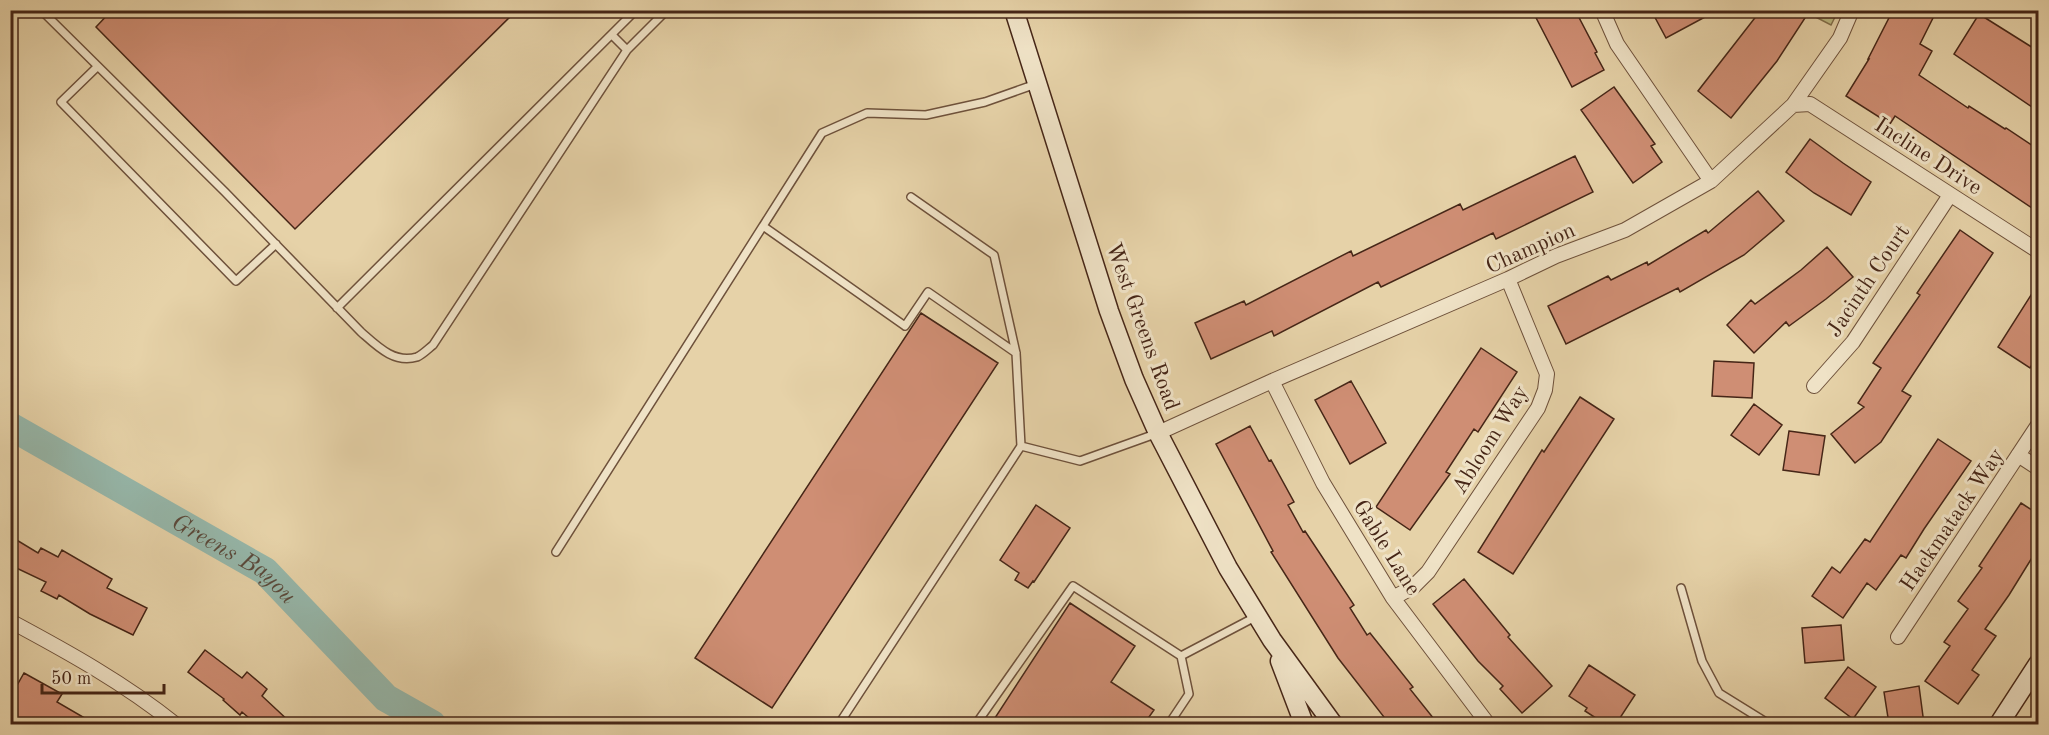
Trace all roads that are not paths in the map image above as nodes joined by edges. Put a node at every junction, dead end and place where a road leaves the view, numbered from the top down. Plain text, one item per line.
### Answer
1 (41, 10) edge
2 (636, 10) edge
3 (667, 10) edge
4 (1014, 10) edge
5 (1602, 10) edge
6 (1852, 10) edge
7 (612, 35) junction
8 (627, 50) junction
9 (98, 67) junction
10 (1037, 84) junction
11 (1793, 105) junction
12 (1711, 181) junction
13 (1950, 195) junction
14 (911, 197) dead end
15 (763, 226) junction
16 (276, 244) junction
17 (2038, 251) edge
18 (1508, 279) junction
19 (337, 308) junction
20 (1016, 353) junction
21 (1272, 381) junction
22 (1814, 386) dead end
23 (2038, 427) edge
24 (1158, 433) junction
25 (1021, 446) junction
26 (2018, 455) junction
27 (2038, 468) edge
28 (556, 552) dead end
29 (1681, 588) dead end
30 (1393, 598) junction
31 (1257, 616) junction
32 (10, 621) edge
33 (1898, 637) dead end
34 (1272, 640) junction
35 (1181, 657) junction
36 (2038, 664) edge
37 (175, 724) edge
38 (839, 724) edge
39 (976, 724) edge
40 (1169, 724) edge
41 (1304, 724) edge
42 (1333, 724) edge
43 (1488, 724) edge
44 (1769, 724) edge
45 (1999, 724) edge

1 - 9 lane
2 - 7 lane
3 - 8 lane
4 - 10 main road, West Greens Road
5 - 12 street
6 - 11 street, Champion
7 - 8 lane
7 - 19 lane
8 - 19 lane
9 - 16 lane
9 - 16 lane
10 - 15 lane
10 - 24 main road, West Greens Road
11 - 12 street, Champion
11 - 13 street, Incline Drive
12 - 18 street, Champion
13 - 17 street, Incline Drive
13 - 22 street, Jacinth Court
14 - 20 lane
15 - 20 lane
15 - 28 lane
16 - 19 lane
18 - 21 street, Champion
18 - 30 street, Abloom Way
20 - 25 lane
21 - 24 street, Champion
21 - 30 street, Gable Lane
23 - 26 street, Hackmatack Way
24 - 25 lane
24 - 31 main road, West Greens Road
25 - 38 lane
26 - 27 street
26 - 33 street, Hackmatack Way
29 - 44 lane
30 - 43 street, Gable Lane
31 - 34 main road, West Greens Road
31 - 35 lane
32 - 37 street
34 - 41 main road, West Greens Road
34 - 42 main road, West Greens Road
35 - 39 lane
35 - 40 lane
36 - 45 main road

